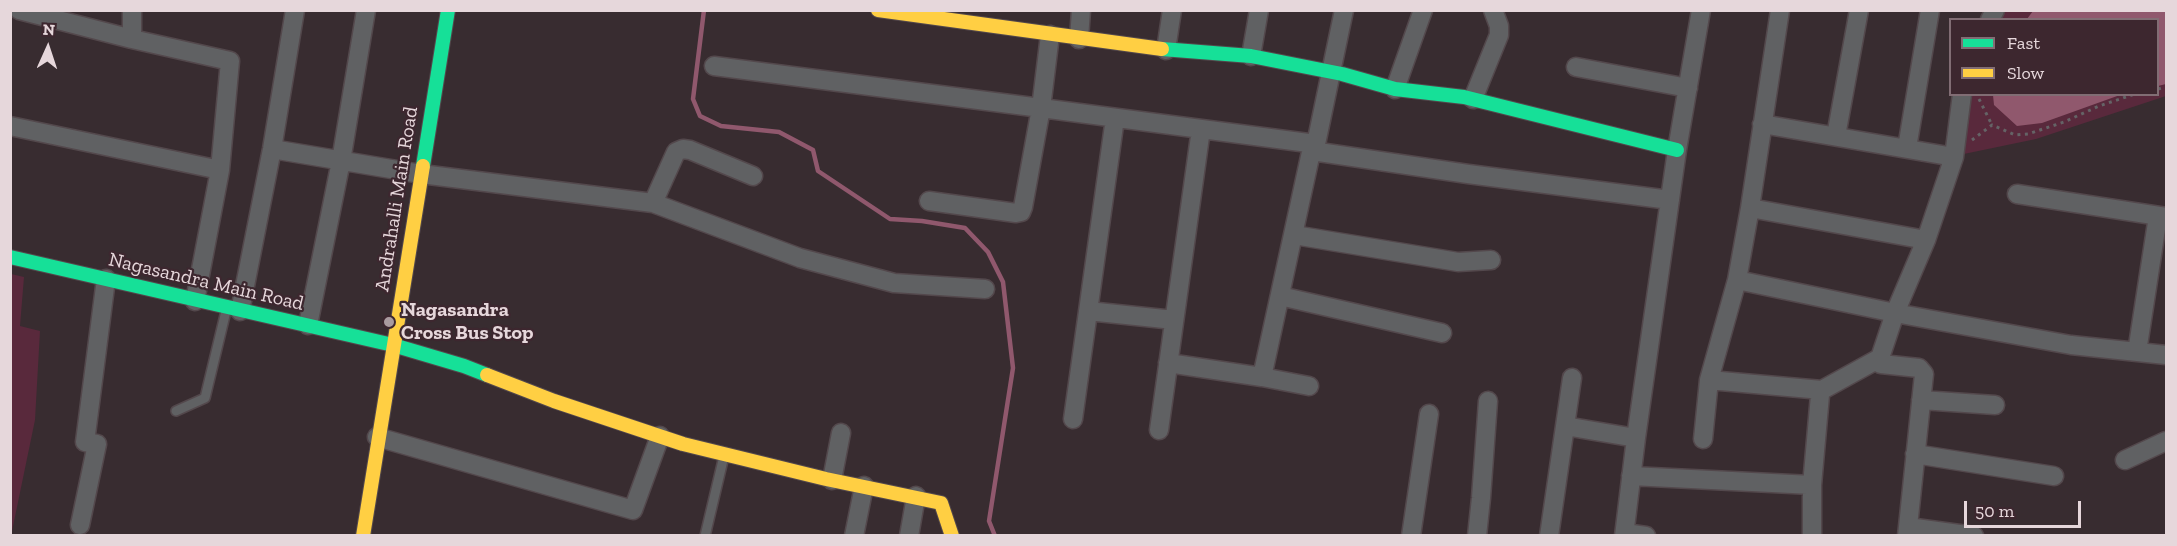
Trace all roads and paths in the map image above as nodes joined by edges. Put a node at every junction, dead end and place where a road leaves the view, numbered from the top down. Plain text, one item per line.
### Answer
1 (19, 10) edge
2 (132, 10) edge
3 (295, 10) edge
4 (366, 10) edge
5 (448, 10) edge
6 (878, 10) edge
7 (1081, 10) edge
8 (1172, 10) edge
9 (1259, 10) edge
10 (1344, 10) edge
11 (1423, 10) edge
12 (1493, 10) edge
13 (1701, 10) edge
14 (1780, 10) edge
15 (1859, 10) edge
16 (1930, 10) edge
17 (1050, 35) junction
18 (132, 39) junction
19 (1079, 39) junction
20 (1166, 50) junction
21 (1251, 56) junction
22 (714, 66) dead end
23 (1576, 67) dead end
24 (1332, 73) junction
25 (1688, 88) junction
26 (1395, 89) junction
27 (1962, 96) edge
28 (1979, 96) edge
29 (2129, 96) edge
30 (1473, 99) junction
31 (1041, 108) junction
32 (1115, 117) junction
33 (1762, 124) junction
34 (1992, 125) junction
35 (10, 126) edge
36 (1201, 129) junction
37 (1836, 136) junction
38 (1312, 147) junction
39 (1907, 148) junction
40 (272, 149) junction
41 (1955, 149) junction
42 (1677, 150) junction
43 (341, 161) junction
44 (220, 170) junction
45 (422, 174) junction
46 (753, 176) dead end
47 (2017, 194) dead end
48 (1670, 200) junction
49 (929, 201) dead end
50 (653, 203) junction
51 (1750, 208) junction
52 (2162, 216) edge
53 (1294, 235) junction
54 (1926, 240) junction
55 (10, 257) edge
56 (1491, 260) dead end
57 (106, 279) junction
58 (1737, 280) junction
59 (985, 289) dead end
60 (1280, 297) junction
61 (195, 301) junction
62 (233, 310) junction
63 (1088, 311) junction
64 (1895, 313) junction
65 (1174, 320) junction
66 (308, 325) junction
67 (1442, 333) dead end
68 (393, 345) junction
69 (2137, 352) junction
70 (2166, 355) edge
71 (1880, 358) junction
72 (1168, 363) junction
73 (1262, 377) junction
74 (1572, 378) dead end
75 (1709, 380) junction
76 (1309, 386) dead end
77 (1822, 390) junction
78 (1921, 400) junction
79 (1488, 401) dead end
80 (1995, 405) dead end
81 (176, 411) dead end
82 (1429, 414) dead end
83 (1072, 419) dead end
84 (1565, 426) junction
85 (1159, 430) dead end
86 (840, 433) dead end
87 (660, 436) junction
88 (377, 437) junction
89 (1636, 438) junction
90 (1703, 439) dead end
91 (2166, 441) edge
92 (725, 454) junction
93 (1915, 454) junction
94 (2125, 460) dead end
95 (1631, 476) junction
96 (2054, 476) dead end
97 (832, 480) junction
98 (1812, 485) junction
99 (864, 486) junction
100 (916, 496) junction
101 (80, 525) dead end
102 (1907, 531) edge
103 (1624, 534) edge
104 (363, 536) edge
105 (705, 536) edge
106 (854, 536) edge
107 (909, 536) edge
108 (952, 536) edge
109 (1411, 536) edge
110 (1477, 536) edge
111 (1549, 536) edge
112 (1646, 536) edge
113 (1812, 536) edge
114 (1974, 536) edge

1 - 18 street
2 - 18 street
3 - 40 street
4 - 43 street
5 - 45 street, Andrahalli Main Road
6 - 17 street
7 - 19 street
8 - 20 street
9 - 21 street
10 - 24 street
11 - 26 street
12 - 30 street
13 - 25 street
14 - 33 street
15 - 37 street
16 - 39 street
17 - 19 street
17 - 31 street
18 - 44 street
19 - 20 street
20 - 21 street
21 - 24 street
22 - 31 street
23 - 25 street
24 - 26 street
24 - 38 street
25 - 42 street
26 - 30 street
27 - 41 street
28 - 34 path
29 - 34 path
30 - 42 street
31 - 32 street
31 - 49 street
32 - 36 street
32 - 63 street
33 - 37 street
33 - 51 street
34 - 41 path
35 - 44 street
36 - 38 street
36 - 65 street
37 - 39 street
38 - 48 street
38 - 53 street
39 - 41 street
40 - 43 street
40 - 62 street
41 - 54 street
42 - 48 street
43 - 45 street
43 - 66 street
44 - 61 street
45 - 50 street
45 - 68 street, Andrahalli Main Road
46 - 50 street
47 - 52 street
48 - 89 street
50 - 59 street
51 - 54 street
51 - 58 street
52 - 69 street
53 - 56 street
53 - 60 street
54 - 64 street
55 - 57 street, Nagasandra Main Road
57 - 61 street, Nagasandra Main Road
57 - 101 street
58 - 64 street
58 - 75 street
60 - 67 street
60 - 73 street
61 - 62 street, Nagasandra Main Road
62 - 66 street, Nagasandra Main Road
62 - 81 lane
63 - 65 street
63 - 83 street
64 - 69 street
64 - 71 street
65 - 72 street
66 - 68 street, Nagasandra Main Road
68 - 87 street, Nagasandra Main Road
68 - 88 street, Andrahalli Main Road
69 - 70 street
71 - 77 street
71 - 78 street
72 - 73 street
72 - 85 street
73 - 76 street
74 - 84 street
75 - 77 street
75 - 90 street
77 - 98 street
78 - 80 street
78 - 93 street
79 - 110 street
82 - 109 street
84 - 89 street
84 - 111 street
86 - 97 street
87 - 88 street
87 - 92 street, Nagasandra Main Road
88 - 104 street, Andrahalli Main Road
89 - 95 street
91 - 94 street
92 - 97 street, Nagasandra Main Road
92 - 105 lane
93 - 96 street
93 - 102 street
95 - 98 street
95 - 103 street
97 - 99 street, Nagasandra Main Road
98 - 113 street
99 - 100 street, Nagasandra Main Road
99 - 106 street
100 - 107 street
100 - 108 street, Nagasandra Main Road
102 - 114 street
103 - 112 street

